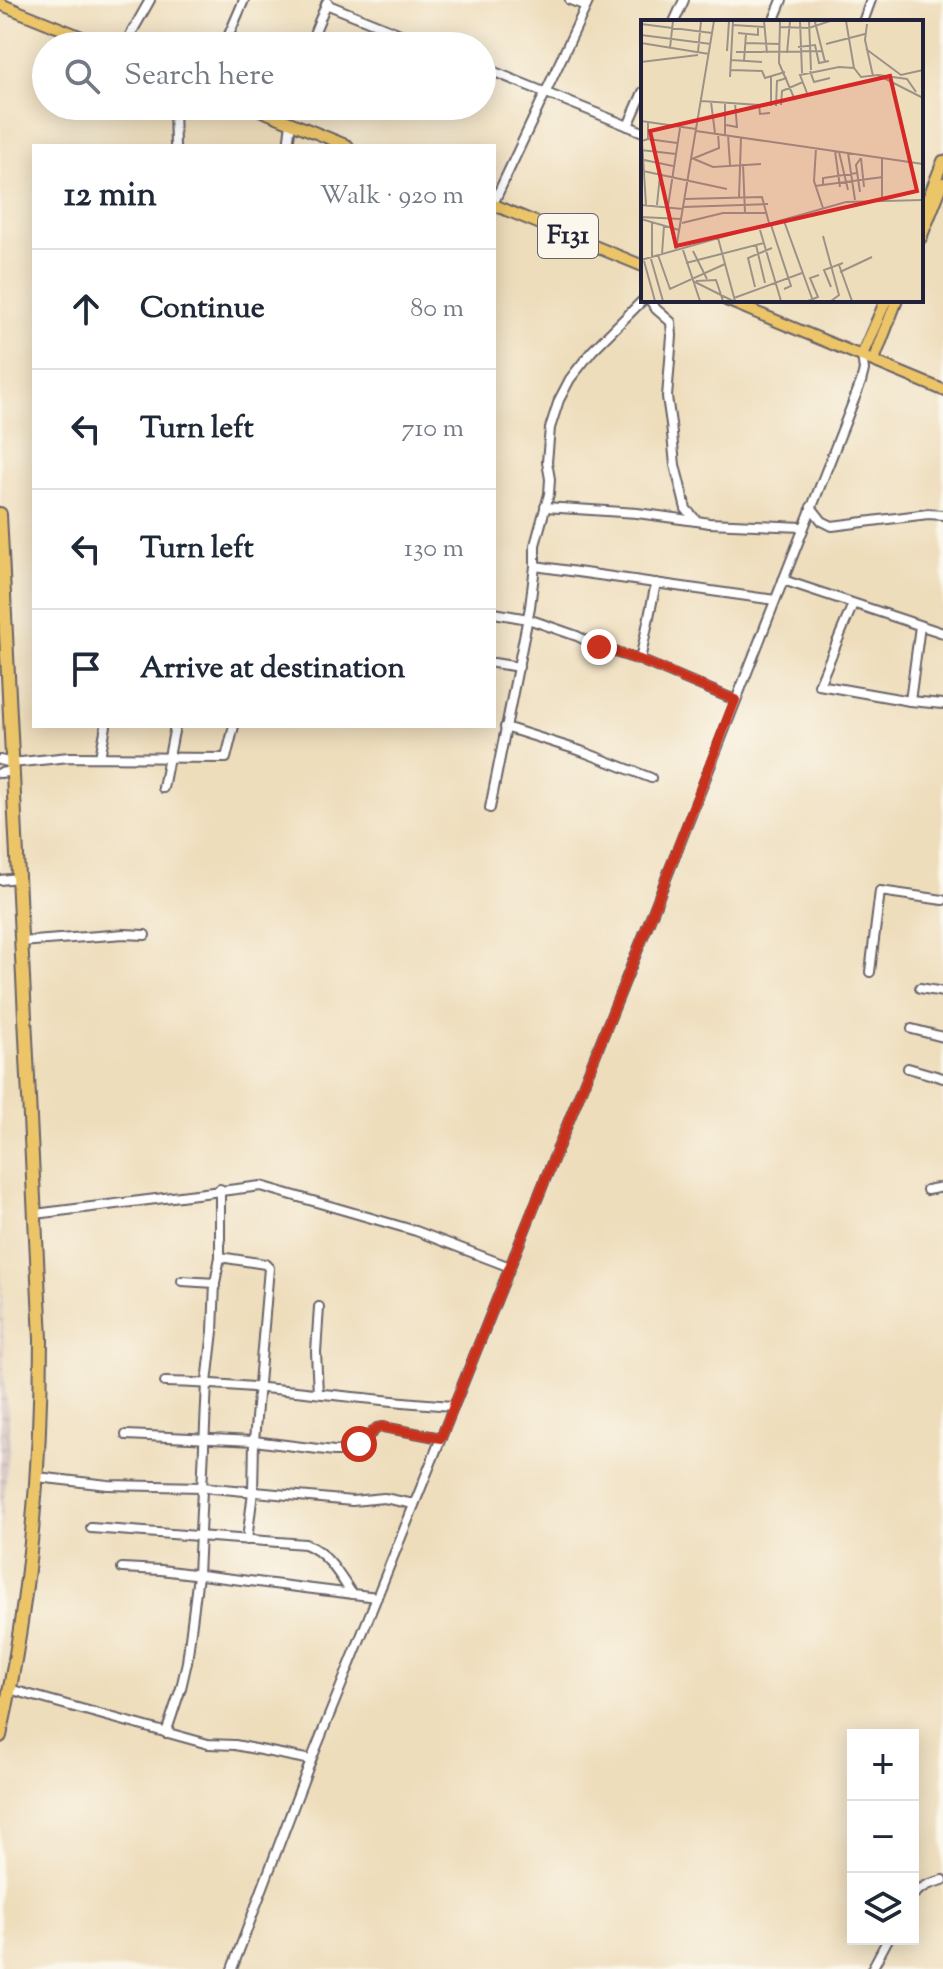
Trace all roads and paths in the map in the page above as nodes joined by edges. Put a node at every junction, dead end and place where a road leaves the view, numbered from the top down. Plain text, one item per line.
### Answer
1 (150, 0) edge
2 (244, 0) edge
3 (570, 0) edge
4 (684, 0) edge
5 (782, 0) edge
6 (871, 0) edge
7 (327, 2) edge
8 (587, 3) edge
9 (0, 4) edge
10 (675, 20) edge
11 (774, 20) edge
12 (864, 20) edge
13 (69, 32) edge
14 (132, 32) edge
15 (230, 32) edge
16 (315, 32) edge
17 (397, 32) edge
18 (496, 73) edge
19 (546, 93) junction
20 (641, 97) edge
21 (174, 120) edge
22 (284, 120) edge
23 (291, 123) junction
24 (628, 126) junction
25 (641, 131) edge
26 (175, 144) edge
27 (288, 144) edge
28 (343, 144) edge
29 (943, 161) edge
30 (943, 183) edge
31 (496, 200) edge
32 (496, 205) edge
33 (923, 211) edge
34 (923, 233) edge
35 (641, 265) edge
36 (641, 302) edge
37 (651, 302) edge
38 (731, 302) edge
39 (885, 302) edge
40 (896, 302) edge
41 (862, 355) junction
42 (874, 360) junction
43 (943, 390) edge
44 (545, 507) junction
45 (811, 507) junction
46 (0, 514) edge
47 (943, 515) edge
48 (697, 521) junction
49 (803, 527) junction
50 (535, 566) junction
51 (783, 580) junction
52 (656, 583) junction
53 (775, 600) junction
54 (853, 604) junction
55 (496, 613) edge
56 (528, 619) junction
57 (920, 626) junction
58 (943, 633) edge
59 (640, 660) junction
60 (496, 663) edge
61 (519, 667) junction
62 (735, 700) junction
63 (910, 701) junction
64 (943, 704) edge
65 (505, 727) junction
66 (106, 728) edge
67 (175, 728) edge
68 (234, 728) edge
69 (100, 757) junction
70 (169, 757) junction
71 (6, 767) edge
72 (651, 778) dead end
73 (163, 788) dead end
74 (490, 808) dead end
75 (18, 878) junction
76 (0, 880) edge
77 (943, 900) edge
78 (145, 935) dead end
79 (21, 942) junction
80 (870, 972) dead end
81 (920, 988) dead end
82 (943, 992) edge
83 (912, 1029) dead end
84 (943, 1037) edge
85 (908, 1068) dead end
86 (943, 1078) edge
87 (943, 1187) edge
88 (220, 1189) junction
89 (927, 1190) dead end
90 (35, 1214) junction
91 (220, 1257) junction
92 (510, 1267) junction
93 (182, 1281) dead end
94 (215, 1283) junction
95 (319, 1307) dead end
96 (165, 1382) dead end
97 (207, 1383) junction
98 (259, 1388) junction
99 (318, 1393) junction
100 (453, 1406) junction
101 (126, 1435) dead end
102 (204, 1438) junction
103 (441, 1438) junction
104 (254, 1441) junction
105 (37, 1477) junction
106 (202, 1487) junction
107 (253, 1492) junction
108 (414, 1504) junction
109 (91, 1528) dead end
110 (200, 1536) junction
111 (247, 1540) junction
112 (122, 1568) dead end
113 (198, 1575) junction
114 (352, 1594) junction
115 (377, 1597) junction
116 (9, 1689) junction
117 (166, 1733) junction
118 (0, 1736) edge
119 (311, 1760) junction
120 (943, 1880) edge
121 (919, 1889) edge
122 (885, 1945) edge
123 (232, 1969) edge
124 (872, 1969) edge

1 - 14 street
2 - 15 street
3 - 8 street
4 - 10 street
5 - 11 street
6 - 12 street
7 - 16 street
7 - 17 street
8 - 19 street
9 - 13 main road
18 - 19 street
19 - 24 street
19 - 31 street
20 - 24 street
21 - 26 street
22 - 23 main road
23 - 27 street
23 - 28 main road
24 - 25 street
29 - 33 main road
30 - 34 main road
32 - 35 main road, F131
36 - 44 street
37 - 48 street
38 - 41 main road
39 - 41 main road
40 - 42 main road
41 - 42 main road
41 - 45 street
42 - 43 main road
44 - 48 street
44 - 50 street
45 - 47 street
45 - 49 street
46 - 71 highway
48 - 49 street
49 - 51 street
50 - 52 street
50 - 56 street
51 - 53 street
51 - 54 street
52 - 53 street
52 - 59 street
53 - 62 street
54 - 57 street
54 - 63 street
55 - 56 street
56 - 59 street
56 - 61 street
57 - 58 street
57 - 63 street
59 - 62 street
60 - 61 street
61 - 65 street
62 - 92 street
63 - 64 street
65 - 72 street
65 - 74 street
66 - 69 street
67 - 70 street
68 - 70 street
69 - 70 street
69 - 71 street
70 - 73 street
71 - 75 highway
75 - 76 street
75 - 79 highway
77 - 80 street
78 - 79 street
79 - 90 highway
81 - 82 street
83 - 84 street
85 - 86 street
87 - 89 street
88 - 90 street
88 - 91 street
88 - 92 street
90 - 105 highway
91 - 94 street
91 - 98 street
92 - 100 street
93 - 94 street
94 - 97 street
95 - 99 street
96 - 97 street
97 - 98 street
97 - 102 street
98 - 99 street
98 - 104 street
99 - 100 street
100 - 103 street
101 - 102 street
102 - 104 street
102 - 106 street
103 - 104 street
103 - 108 street
104 - 107 street
105 - 106 street
105 - 116 highway
106 - 107 street
106 - 110 street
107 - 108 street
107 - 111 street
108 - 115 street
109 - 110 street
110 - 111 street
110 - 113 street
111 - 114 street
112 - 113 street
113 - 114 street
113 - 117 street
114 - 115 street
115 - 119 street
116 - 117 street
116 - 118 highway
117 - 119 street
119 - 123 street
120 - 121 street
122 - 124 street

